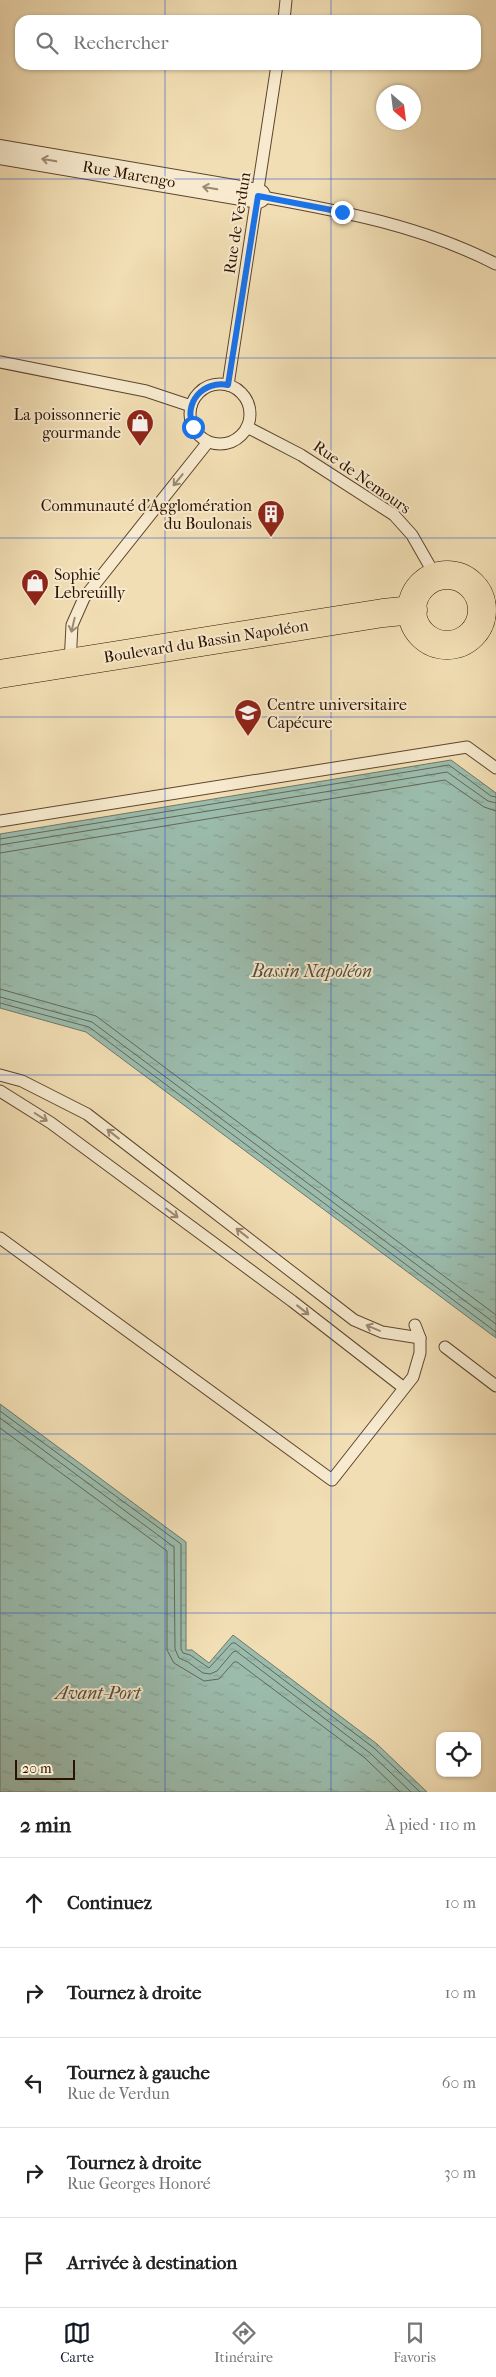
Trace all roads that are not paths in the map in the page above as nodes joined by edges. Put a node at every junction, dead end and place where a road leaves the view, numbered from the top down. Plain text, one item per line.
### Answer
1 (286, 0) edge
2 (284, 15) edge
3 (276, 70) edge
4 (0, 152) edge
5 (258, 196) junction
6 (496, 264) edge
7 (0, 362) edge
8 (228, 385) junction
9 (191, 406) junction
10 (247, 427) junction
11 (208, 442) junction
12 (436, 577) junction
13 (412, 610) junction
14 (489, 614) edge
15 (70, 663) junction
16 (0, 674) edge
17 (496, 768) edge
18 (0, 821) edge
19 (0, 1075) edge
20 (0, 1091) edge
21 (0, 1238) edge
22 (415, 1325) dead end
23 (420, 1338) junction
24 (445, 1347) dead end
25 (496, 1386) edge
26 (404, 1388) junction

1 - 2 lane
3 - 5 lane, Rue de Verdun
5 -> 4 street, Rue Marengo
5 - 6 lane
5 - 8 lane, Rue de Verdun
7 - 9 lane
8 - 9 lane
8 - 10 lane
9 - 11 lane
10 - 11 lane
10 - 12 lane, Rue de Nemours
11 -> 15 lane
12 - 13 main road
12 - 14 main road
13 - 14 main road
13 - 15 main road, Boulevard du Bassin Napoléon
15 - 16 main road, Boulevard du Bassin Napoléon
17 - 18 lane
23 -> 19 lane
20 -> 26 lane
21 - 26 lane
22 - 23 lane
23 - 26 lane
24 - 25 lane

